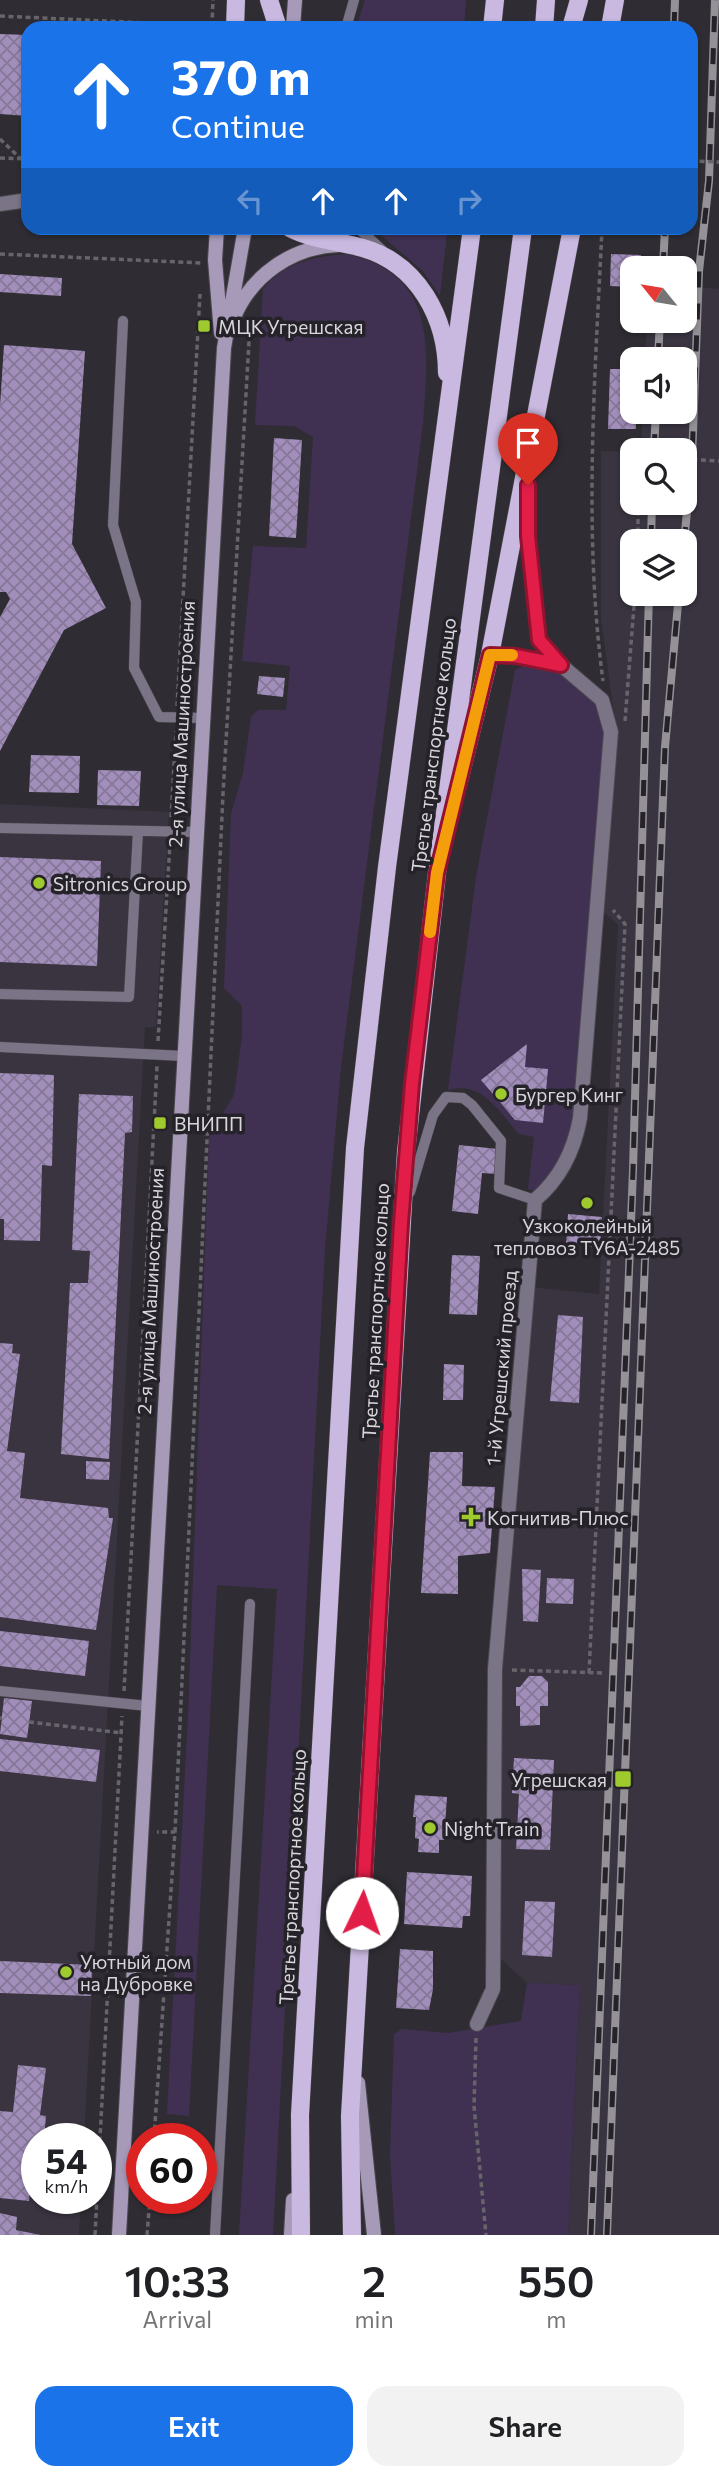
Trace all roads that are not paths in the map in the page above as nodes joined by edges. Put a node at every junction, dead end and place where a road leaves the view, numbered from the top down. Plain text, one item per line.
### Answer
1 (236, 0) edge
2 (269, 0) edge
3 (295, 0) edge
4 (354, 0) edge
5 (495, 0) edge
6 (546, 0) edge
7 (579, 0) edge
8 (615, 0) edge
9 (234, 21) edge
10 (276, 21) edge
11 (294, 21) edge
12 (348, 21) edge
13 (493, 21) edge
14 (544, 21) edge
15 (573, 21) edge
16 (611, 21) edge
17 (21, 201) edge
18 (0, 204) edge
19 (217, 235) edge
20 (243, 235) edge
21 (307, 235) edge
22 (365, 235) edge
23 (471, 235) edge
24 (522, 235) edge
25 (571, 235) edge
26 (349, 245) junction
27 (397, 265) junction
28 (123, 321) dead end
29 (223, 348) junction
30 (447, 426) junction
31 (528, 460) junction
32 (490, 655) junction
33 (561, 665) junction
34 (202, 718) junction
35 (0, 828) edge
36 (138, 831) junction
37 (196, 832) junction
38 (437, 873) junction
39 (0, 994) edge
40 (0, 1047) edge
41 (184, 1056) junction
42 (535, 1200) junction
43 (401, 1223) junction
44 (250, 1604) dead end
45 (0, 1691) edge
46 (148, 1706) junction
47 (355, 2024) junction
48 (477, 2024) road end
49 (300, 2115) junction
50 (119, 2235) edge
51 (215, 2235) edge
52 (291, 2235) edge
53 (302, 2235) edge
54 (352, 2235) edge
55 (374, 2235) edge

1 - 9 main road
2 - 10 main road
3 - 11 main road
4 - 12 lane
5 - 13 main road
6 - 14 main road
7 - 15 main road
8 - 16 main road
17 - 18 street
19 - 29 main road, 2-я улица Машиностроения
20 - 29 main road, 2-я улица Машиностроения
21 - 26 main road
22 - 27 lane
23 - 30 main road, Третье транспортное кольцо
24 - 38 main road, Третье транспортное кольцо
25 - 31 main road
26 - 27 main road
26 - 29 main road
27 - 30 main road
28 - 34 lane
29 - 34 main road, 2-я улица Машиностроения
30 - 49 main road, Третье транспортное кольцо
31 - 32 main road
31 - 33 street
32 - 33 street
32 - 38 main road
33 - 42 street
34 - 37 main road, 2-я улица Машиностроения
35 - 36 lane
36 - 37 lane
36 - 39 lane
37 - 41 main road, 2-я улица Машиностроения
38 - 43 main road, Третье транспортное кольцо
40 - 41 lane
41 - 46 main road, 2-я улица Машиностроения
42 - 43 lane
42 - 48 street, 1-й Угрешский проезд
43 - 47 main road, Третье транспортное кольцо
44 - 51 lane
45 - 46 lane
46 - 50 main road, 2-я улица Машиностроения
47 - 54 main road, Третье транспортное кольцо
47 - 55 main road
49 - 52 main road
49 - 53 main road, Третье транспортное кольцо

